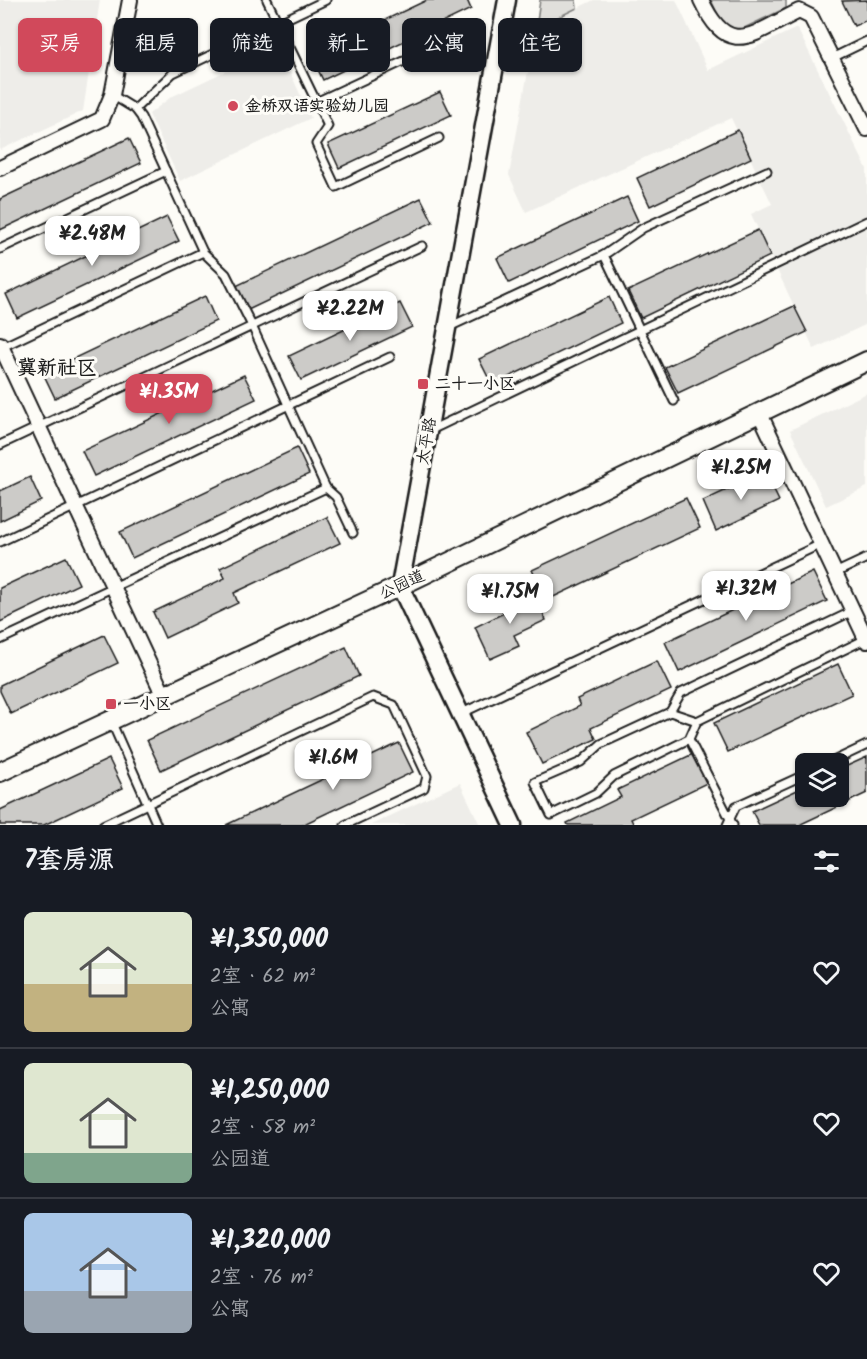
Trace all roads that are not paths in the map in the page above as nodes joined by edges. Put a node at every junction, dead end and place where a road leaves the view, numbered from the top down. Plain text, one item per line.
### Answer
1 (130, 0) edge
2 (267, 0) edge
3 (326, 0) edge
4 (507, 0) edge
5 (701, 0) edge
6 (801, 5) edge
7 (276, 18) edge
8 (288, 18) edge
9 (867, 41) edge
10 (210, 55) edge
11 (294, 56) edge
12 (832, 57) junction
13 (402, 62) edge
14 (112, 95) junction
15 (316, 102) junction
16 (135, 109) junction
17 (867, 128) edge
18 (439, 138) dead end
19 (0, 168) edge
20 (166, 171) junction
21 (767, 171) dead end
22 (867, 221) edge
23 (422, 246) dead end
24 (0, 249) edge
25 (203, 252) junction
26 (604, 255) junction
27 (252, 326) junction
28 (447, 327) junction
29 (640, 330) junction
30 (0, 346) edge
31 (390, 357) dead end
32 (867, 361) edge
33 (674, 401) dead end
34 (290, 405) junction
35 (760, 414) junction
36 (39, 427) junction
37 (429, 432) junction
38 (0, 445) edge
39 (326, 488) junction
40 (76, 506) junction
41 (353, 533) dead end
42 (0, 542) edge
43 (821, 544) junction
44 (867, 558) edge
45 (835, 573) junction
46 (400, 586) junction
47 (114, 587) junction
48 (853, 611) junction
49 (0, 640) edge
50 (866, 640) edge
51 (164, 696) junction
52 (670, 712) junction
53 (460, 714) junction
54 (111, 721) junction
55 (697, 721) junction
56 (689, 739) junction
57 (867, 745) edge
58 (849, 754) edge
59 (0, 772) edge
60 (795, 779) edge
61 (147, 804) junction
62 (730, 823) edge
63 (103, 825) edge
64 (157, 825) edge
65 (345, 825) edge
66 (513, 825) edge

1 - 14 street
2 - 7 lane
3 - 8 lane
4 - 28 street, 太平路
5 - 6 street
6 - 12 street
9 - 12 lane
10 - 16 lane
11 - 15 lane
12 - 17 street
13 - 15 lane
14 - 16 lane
14 - 19 street
15 - 18 lane
16 - 20 lane
20 - 24 lane
20 - 25 lane
21 - 26 lane
22 - 29 lane
23 - 27 lane
25 - 27 lane
25 - 30 lane
26 - 28 lane
26 - 29 lane
27 - 34 lane
27 - 36 lane
28 - 37 street, 太平路
29 - 33 lane
29 - 37 lane
30 - 36 street
31 - 34 lane
32 - 35 main road, 公园道
34 - 39 lane
34 - 40 lane
35 - 43 street
35 - 46 main road, 公园道
36 - 38 lane
36 - 40 street
37 - 46 street, 太平路
39 - 41 lane
39 - 47 lane
40 - 42 lane
40 - 47 street
43 - 45 street
43 - 53 lane
44 - 45 lane
45 - 48 street
46 - 51 main road, 公园道
46 - 53 street
47 - 49 lane
47 - 51 street
48 - 50 street
48 - 52 lane
50 - 55 lane
51 - 54 main road, 公园道
52 - 55 lane
52 - 56 lane
53 - 66 street
54 - 59 main road, 公园道
54 - 61 lane
55 - 56 lane
56 - 62 lane
57 - 58 lane
60 - 62 lane
61 - 63 lane
61 - 64 lane
61 - 65 lane

